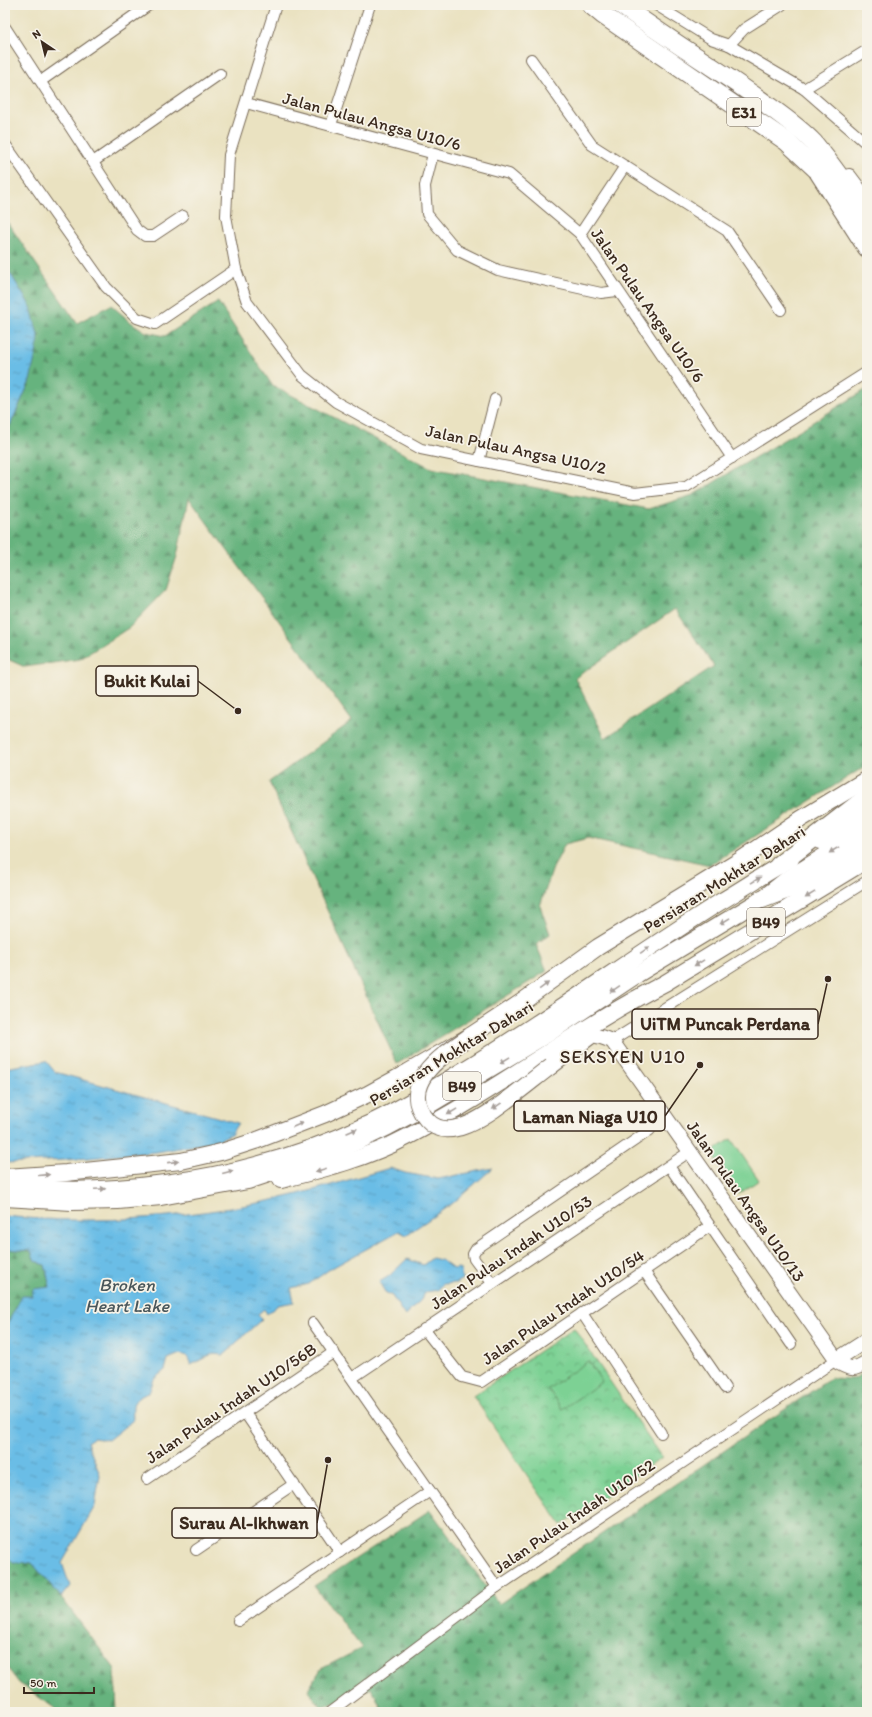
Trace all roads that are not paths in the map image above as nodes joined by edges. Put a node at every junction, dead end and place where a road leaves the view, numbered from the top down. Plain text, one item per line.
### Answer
1 (149, 5) edge
2 (276, 5) edge
3 (370, 5) edge
4 (592, 5) edge
5 (598, 5) edge
6 (621, 5) edge
7 (631, 5) edge
8 (656, 5) edge
9 (782, 5) edge
10 (5, 26) edge
11 (729, 46) junction
12 (867, 50) edge
13 (531, 59) dead end
14 (220, 74) dead end
15 (41, 81) junction
16 (804, 88) junction
17 (246, 103) junction
18 (331, 125) junction
19 (5, 144) edge
20 (867, 144) edge
21 (433, 154) junction
22 (93, 162) junction
23 (624, 166) junction
24 (867, 200) edge
25 (183, 216) dead end
26 (867, 217) edge
27 (867, 230) edge
28 (580, 234) junction
29 (867, 248) edge
30 (236, 269) junction
31 (617, 291) junction
32 (781, 310) dead end
33 (867, 372) edge
34 (495, 399) dead end
35 (732, 458) junction
36 (479, 461) junction
37 (867, 779) edge
38 (867, 797) edge
39 (867, 812) edge
40 (867, 829) edge
41 (867, 846) edge
42 (867, 860) edge
43 (779, 865) junction
44 (867, 881) edge
45 (762, 899) junction
46 (665, 983) junction
47 (591, 1035) junction
48 (470, 1036) junction
49 (612, 1041) junction
50 (650, 1130) dead end
51 (689, 1152) junction
52 (669, 1166) junction
53 (5, 1177) edge
54 (248, 1181) junction
55 (5, 1184) edge
56 (5, 1198) edge
57 (710, 1226) junction
58 (644, 1271) junction
59 (492, 1283) junction
60 (582, 1313) junction
61 (313, 1323) dead end
62 (424, 1329) junction
63 (867, 1340) edge
64 (791, 1344) dead end
65 (334, 1352) junction
66 (836, 1360) junction
67 (862, 1365) edge
68 (352, 1378) junction
69 (725, 1388) dead end
70 (245, 1413) junction
71 (661, 1433) dead end
72 (147, 1479) dead end
73 (294, 1484) junction
74 (430, 1490) junction
75 (196, 1550) dead end
76 (340, 1552) junction
77 (497, 1587) junction
78 (238, 1622) dead end
79 (330, 1712) edge

1 - 15 street
2 - 17 street, Jalan Pulau Angsa U10/2
3 - 18 street
4 - 29 highway, E31
5 - 27 street
6 - 26 highway, E31
7 - 24 street
8 - 11 street
9 - 11 street
10 - 15 street
11 - 16 street
12 - 16 street
13 - 23 street
14 - 22 street
15 - 22 street
16 - 20 street
17 - 18 street, Jalan Pulau Angsa U10/6
17 - 30 street, Jalan Pulau Angsa U10/2
18 - 21 street, Jalan Pulau Angsa U10/6
19 - 30 street
21 - 28 street, Jalan Pulau Angsa U10/6
21 - 31 street
22 - 25 street
23 - 28 street
23 - 32 street
28 - 31 street, Jalan Pulau Angsa U10/6
30 - 36 street, Jalan Pulau Angsa U10/2
31 - 35 street, Jalan Pulau Angsa U10/6
33 - 35 street, Jalan Pulau Angsa U10/2
34 - 36 street
35 - 36 street, Jalan Pulau Angsa U10/2
48 -> 37 main road
38 - 43 highway
39 - 43 main road, Persiaran Mokhtar Dahari / B49
40 -> 45 main road, Persiaran Mokhtar Dahari / B49
41 - 45 highway
42 -> 46 main road, B49
55 -> 43 main road, Persiaran Mokhtar Dahari / B49
44 - 49 street
45 -> 54 main road, Persiaran Mokhtar Dahari / B49
46 - 47 main road
46 -> 54 main road, B49
47 -> 48 main road, bridge
47 - 49 street
53 -> 48 main road
49 - 51 street, Jalan Pulau Angsa U10/13
50 - 59 street
51 - 52 street, Jalan Pulau Indah U10/53
51 - 66 street, Jalan Pulau Angsa U10/13
52 - 57 street
52 - 59 street, Jalan Pulau Indah U10/53
54 - 56 main road, Persiaran Mokhtar Dahari / B49
57 - 58 street, Jalan Pulau Indah U10/54
57 - 64 street
58 - 60 street, Jalan Pulau Indah U10/54
58 - 69 street
59 - 62 street, Jalan Pulau Indah U10/53
60 - 62 street, Jalan Pulau Indah U10/54
60 - 71 street
61 - 65 street, Jalan Pulau Indah U10/52
62 - 68 street, Jalan Pulau Indah U10/53
63 - 66 street
65 - 68 street, Jalan Pulau Indah U10/52
65 - 70 street, Jalan Pulau Indah U10/56B
66 - 67 street, Jalan Pulau Angsa U10/13
66 - 77 street, Jalan Pulau Indah U10/52
68 - 74 street, Jalan Pulau Indah U10/52
70 - 72 street, Jalan Pulau Indah U10/56B
70 - 73 street
73 - 75 street
73 - 76 street
74 - 76 street
74 - 77 street, Jalan Pulau Indah U10/52
76 - 78 street
77 - 79 street

